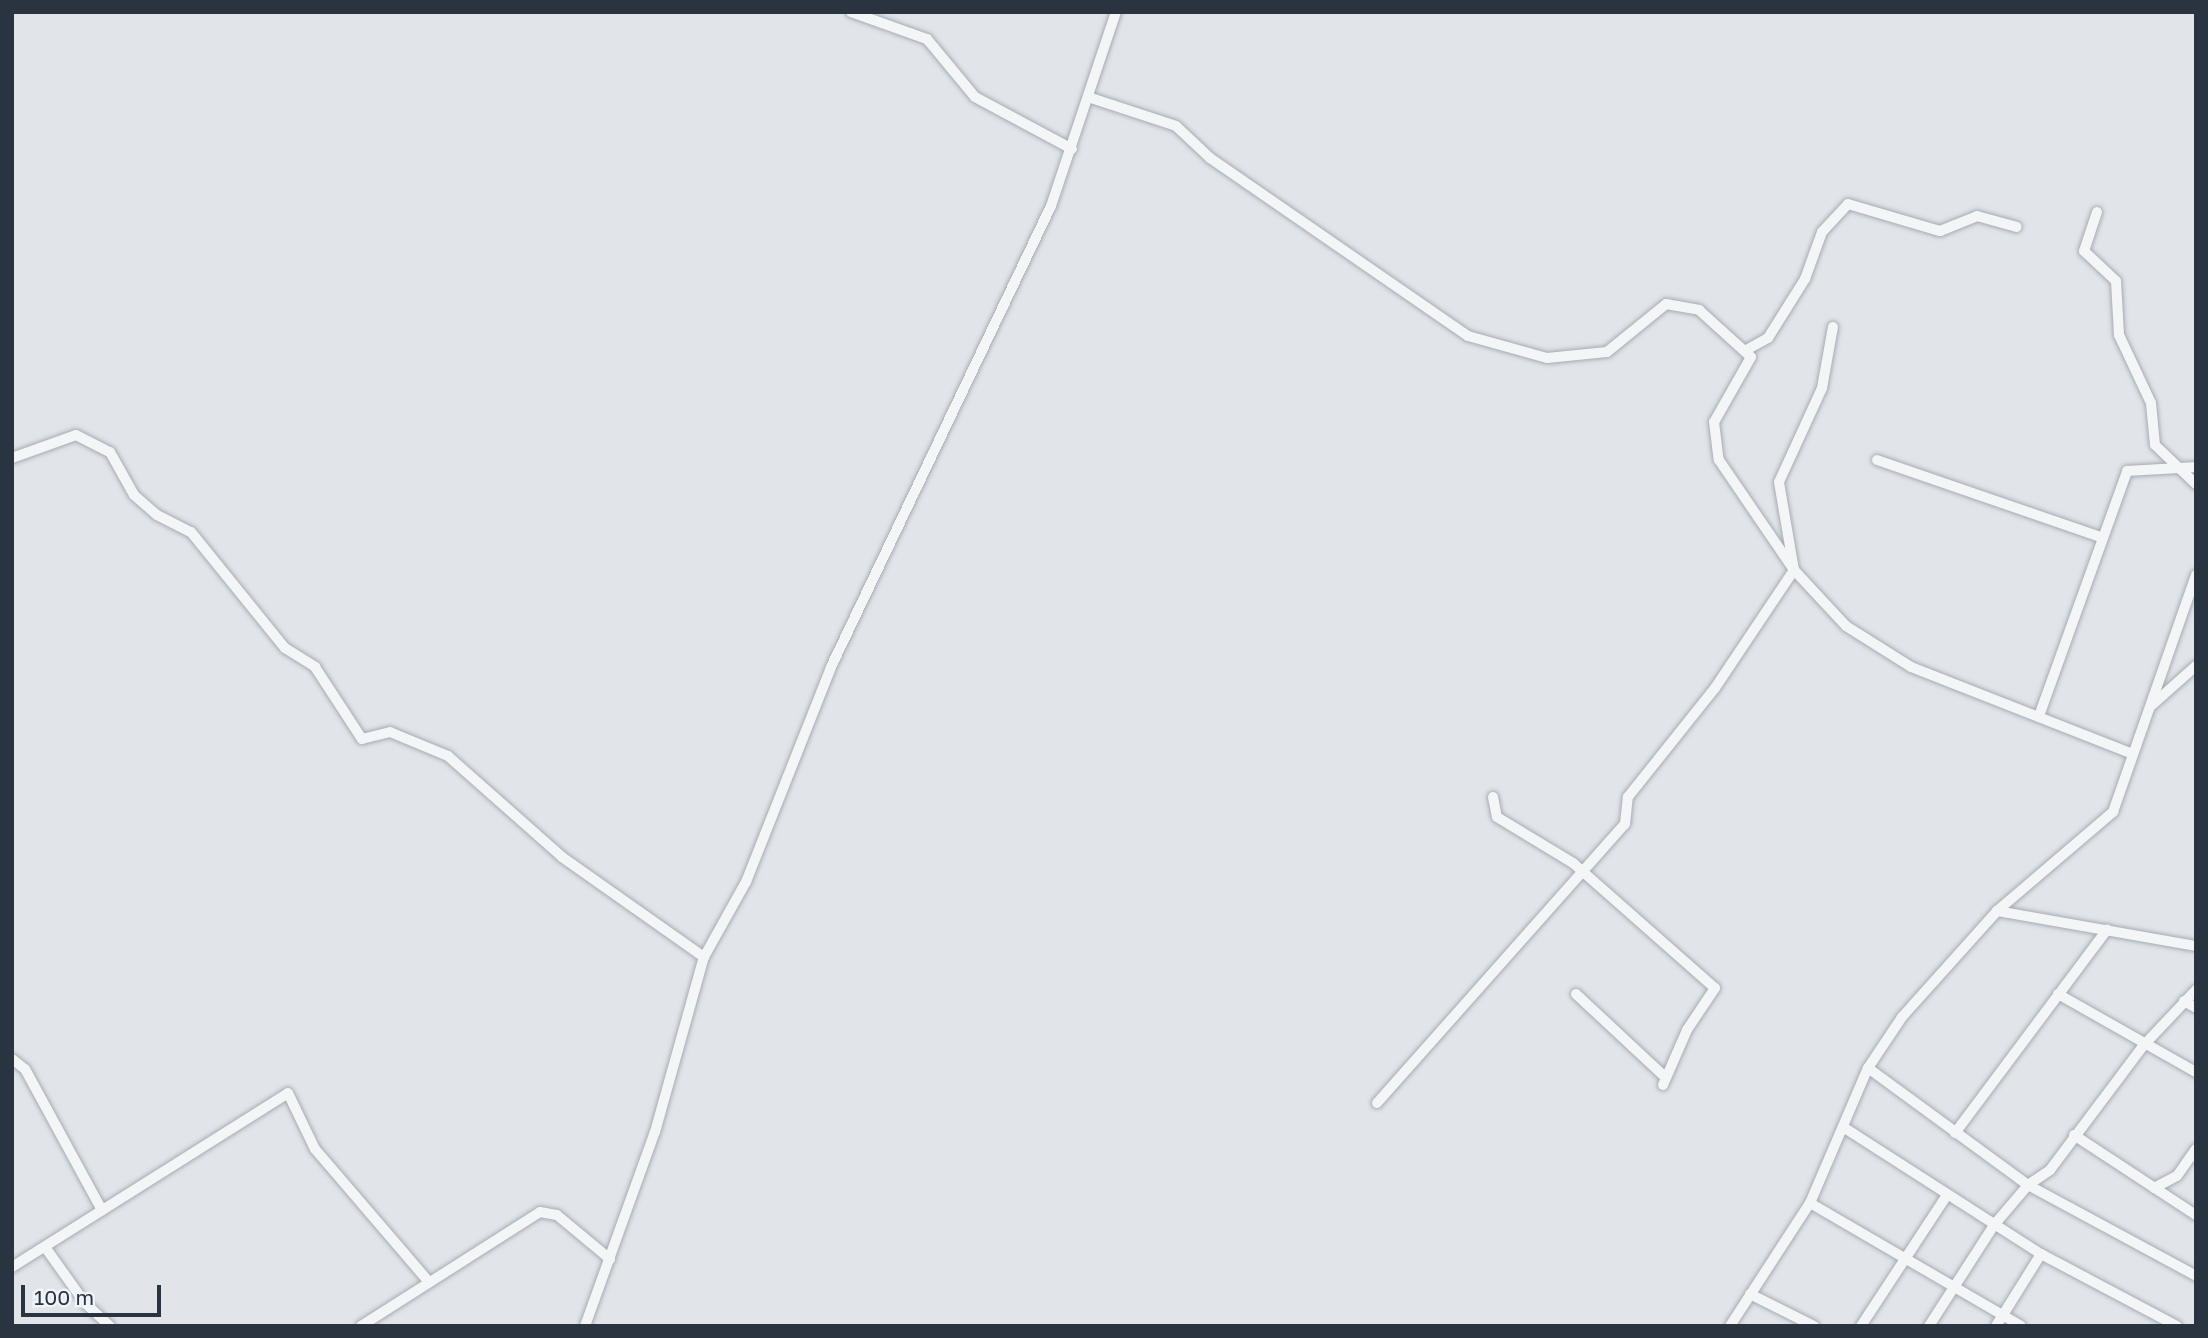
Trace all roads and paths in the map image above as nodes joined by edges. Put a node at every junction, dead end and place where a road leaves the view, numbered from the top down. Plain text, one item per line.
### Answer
1 (851, 12) edge
2 (1116, 12) edge
3 (1091, 98) junction
4 (1072, 149) junction
5 (2097, 212) dead end
6 (2017, 227) dead end
7 (1833, 327) dead end
8 (1748, 349) junction
9 (12, 458) edge
10 (1877, 460) dead end
11 (2196, 467) edge
12 (2182, 472) junction
13 (2196, 484) edge
14 (2100, 537) junction
15 (1794, 570) junction
16 (2196, 575) edge
17 (2196, 666) edge
18 (2149, 708) junction
19 (2039, 716) junction
20 (2130, 753) junction
21 (1493, 797) dead end
22 (1584, 874) junction
23 (1997, 911) junction
24 (2107, 930) junction
25 (2196, 946) edge
26 (704, 957) junction
27 (2196, 990) edge
28 (1576, 994) dead end
29 (2058, 994) junction
30 (2183, 1001) junction
31 (2196, 1008) edge
32 (2143, 1046) junction
33 (12, 1059) edge
34 (1868, 1068) junction
35 (2196, 1072) edge
36 (1377, 1103) dead end
37 (1843, 1127) junction
38 (1955, 1133) junction
39 (2074, 1135) junction
40 (2196, 1149) edge
41 (2028, 1185) junction
42 (2154, 1188) junction
43 (1947, 1195) junction
44 (1810, 1203) junction
45 (102, 1210) junction
46 (2196, 1215) edge
47 (1994, 1225) junction
48 (45, 1247) junction
49 (2041, 1254) junction
50 (610, 1259) junction
51 (1905, 1261) junction
52 (12, 1267) edge
53 (2196, 1276) edge
54 (429, 1282) junction
55 (1956, 1287) junction
56 (1750, 1294) junction
57 (2003, 1315) junction
58 (110, 1326) edge
59 (361, 1326) edge
60 (585, 1326) edge
61 (1730, 1326) edge
62 (1814, 1326) edge
63 (1861, 1326) edge
64 (1929, 1326) edge
65 (1996, 1326) edge
66 (2021, 1326) edge
67 (2177, 1326) edge

1 - 4 street
2 - 3 street
3 - 4 street
3 - 8 street
4 - 26 street
5 - 12 street
6 - 8 street
7 - 15 street
8 - 15 street
9 - 26 street
10 - 14 street
11 - 12 street
12 - 13 street
12 - 14 street
14 - 19 street
15 - 19 street
15 - 22 street
16 - 18 street
17 - 18 street
18 - 20 street
19 - 20 street
20 - 23 street
21 - 22 street
22 - 28 street
22 - 36 street
23 - 24 street
23 - 34 street
24 - 25 street
24 - 29 street
26 - 50 street
27 - 30 street
29 - 32 street
29 - 38 street
30 - 31 street
30 - 32 street
32 - 35 street
32 - 39 street
33 - 45 street
34 - 37 street
34 - 38 street
37 - 43 street
37 - 44 street
38 - 41 street
39 - 41 street
39 - 42 street
40 - 42 street
41 - 47 street
41 - 53 street
42 - 46 street
43 - 47 street
43 - 51 street
44 - 51 street
44 - 56 street
45 - 48 street
45 - 54 street
47 - 49 street
47 - 55 street
48 - 52 street
48 - 58 street
49 - 57 street
49 - 67 street
50 - 54 street
50 - 60 street
51 - 55 street
51 - 63 street
54 - 59 street
55 - 57 street
55 - 64 street
56 - 61 street
56 - 62 street
57 - 65 street
57 - 66 street

